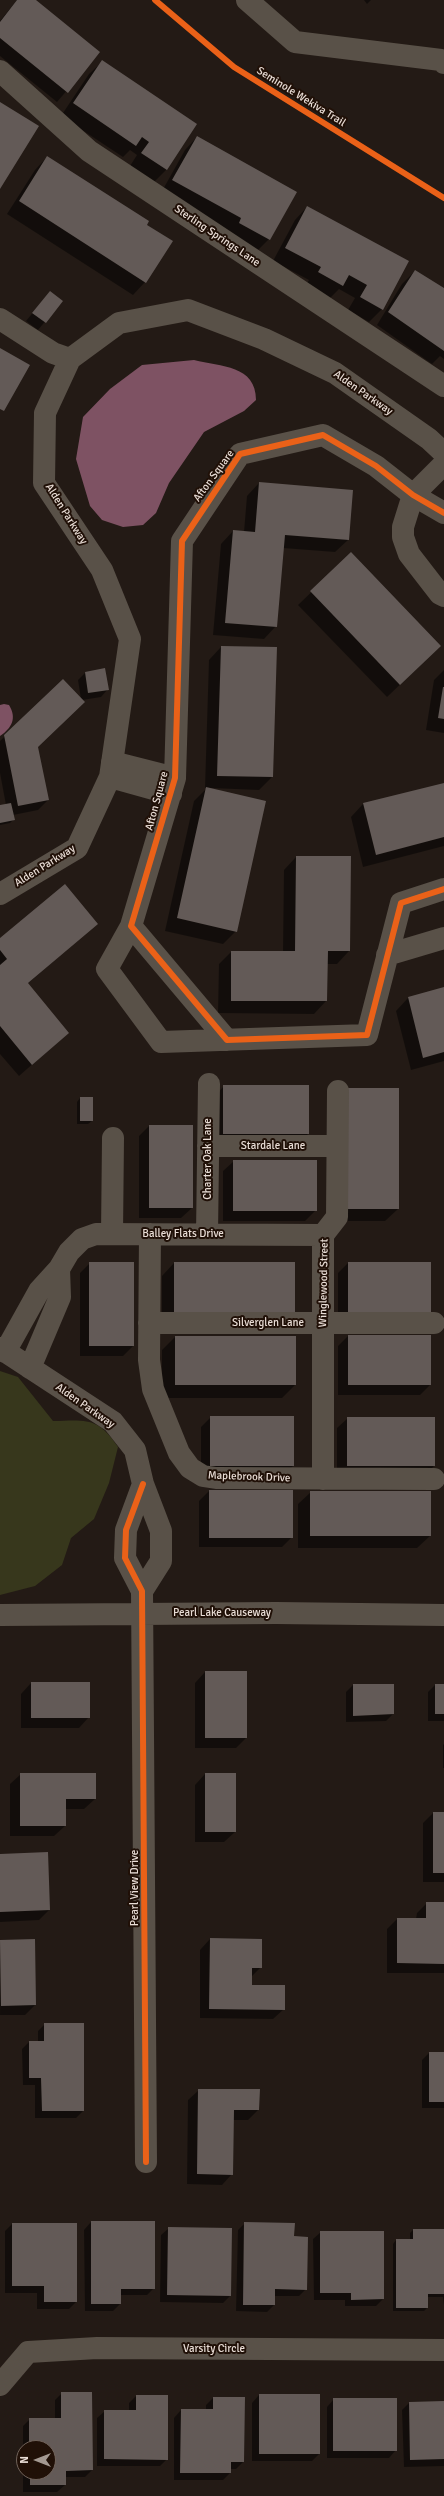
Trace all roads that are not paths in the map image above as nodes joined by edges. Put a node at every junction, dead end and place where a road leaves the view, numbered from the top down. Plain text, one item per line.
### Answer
1 (247, 0) edge
2 (443, 61) edge
3 (0, 71) edge
4 (0, 319) edge
5 (62, 356) junction
6 (444, 386) edge
7 (444, 453) edge
8 (444, 464) edge
9 (413, 495) junction
10 (444, 513) edge
11 (444, 596) edge
12 (111, 769) junction
13 (173, 786) junction
14 (444, 889) edge
15 (0, 894) edge
16 (131, 926) junction
17 (444, 938) edge
18 (387, 955) junction
19 (227, 1040) junction
20 (209, 1084) dead end
21 (338, 1091) dead end
22 (113, 1138) dead end
23 (208, 1146) junction
24 (337, 1146) junction
25 (112, 1234) junction
26 (150, 1234) junction
27 (207, 1234) junction
28 (323, 1235) junction
29 (59, 1269) junction
30 (149, 1323) junction
31 (323, 1323) junction
32 (434, 1323) dead end
33 (3, 1350) edge
34 (30, 1368) junction
35 (323, 1479) junction
36 (434, 1479) dead end
37 (143, 1484) junction
38 (142, 1591) junction
39 (143, 1614) junction
40 (0, 1615) edge
41 (444, 1615) edge
42 (146, 2162) dead end
43 (444, 2350) edge
44 (0, 2385) edge

1 - 2 street
3 - 6 street, Sterling Springs Lane
4 - 5 street
5 - 7 street, Alden Parkway
5 - 12 street, Alden Parkway
8 - 9 street
9 - 10 street, Afton Square
9 - 11 street
9 - 13 street, Afton Square
12 - 13 street, Afton Square
12 - 15 street, Alden Parkway
13 - 16 street, Afton Square
14 - 18 street, Afton Square
16 - 19 street
16 - 19 street, Afton Square
17 - 18 street
18 - 19 street, Afton Square
20 - 23 street, Charter Oak Lane
21 - 24 street, Winglewood Street
22 - 25 street
23 - 24 street, Stardale Lane
23 - 27 street, Charter Oak Lane
24 - 28 street, Winglewood Street
25 - 26 street, Balley Flats Drive
25 - 29 street, Balley Flats Drive
26 - 27 street, Balley Flats Drive
26 - 30 street, Maplebrook Drive
27 - 28 street, Balley Flats Drive
28 - 31 street, Winglewood Street
29 - 33 street, Balley Flats Drive
29 - 34 street
30 - 31 street, Silverglen Lane
30 - 35 street, Maplebrook Drive
31 - 32 street, Silverglen Lane
31 - 35 street, Winglewood Street
33 - 34 street, Alden Parkway
34 - 37 street, Alden Parkway
35 - 36 street, Maplebrook Drive
37 - 38 street
37 - 38 street, Alden Parkway
38 - 39 street
39 - 40 street, Pearl Lake Causeway
39 - 41 street, Pearl Lake Causeway
39 - 42 street, Pearl View Drive
43 - 44 street, Varsity Circle

